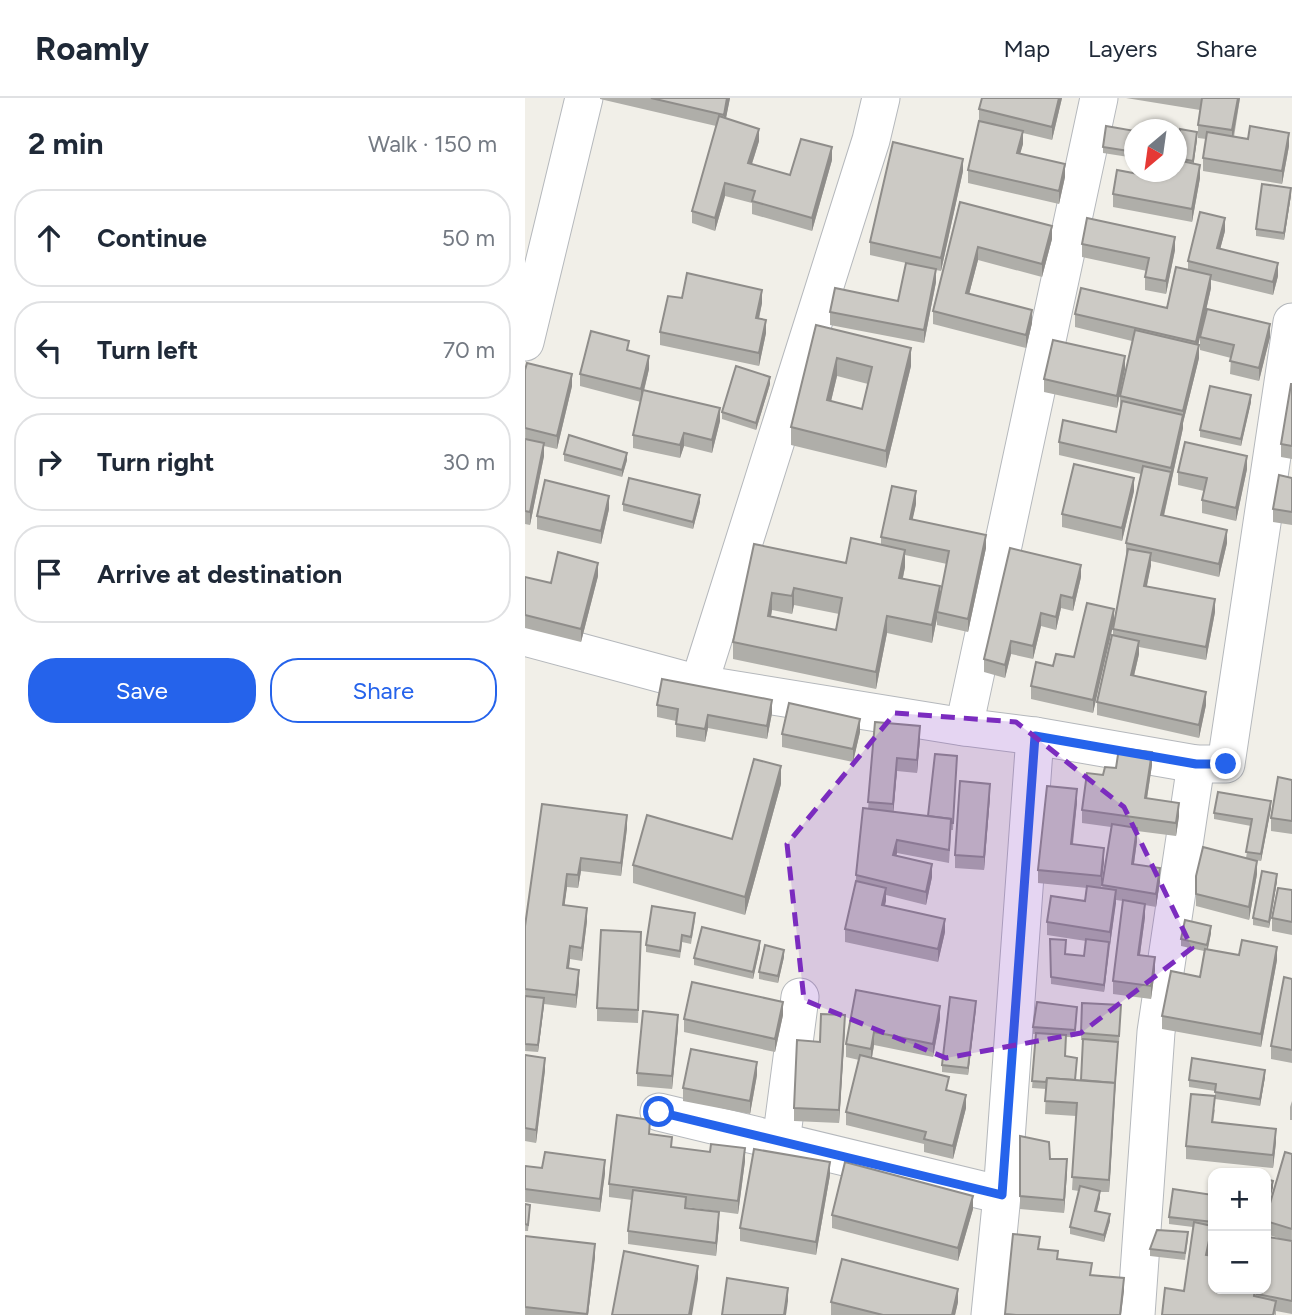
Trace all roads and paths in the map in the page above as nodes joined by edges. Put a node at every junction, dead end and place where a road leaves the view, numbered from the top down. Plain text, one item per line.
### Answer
1 (584, 98) edge
2 (881, 98) edge
3 (1100, 98) edge
4 (1292, 322) edge
5 (525, 342) edge
6 (525, 637) edge
7 (699, 684) junction
8 (964, 727) junction
9 (1035, 736) junction
10 (1196, 764) junction
11 (800, 997) dead end
12 (659, 1112) dead end
13 (781, 1142) junction
14 (1002, 1195) junction
15 (990, 1315) edge
16 (1136, 1315) edge

1 - 5 street
2 - 7 street
3 - 8 street
4 - 10 street
6 - 7 street
7 - 8 street
8 - 9 street
9 - 10 street
9 - 14 street
10 - 16 street
11 - 13 street
12 - 13 street
13 - 14 street
14 - 15 street

